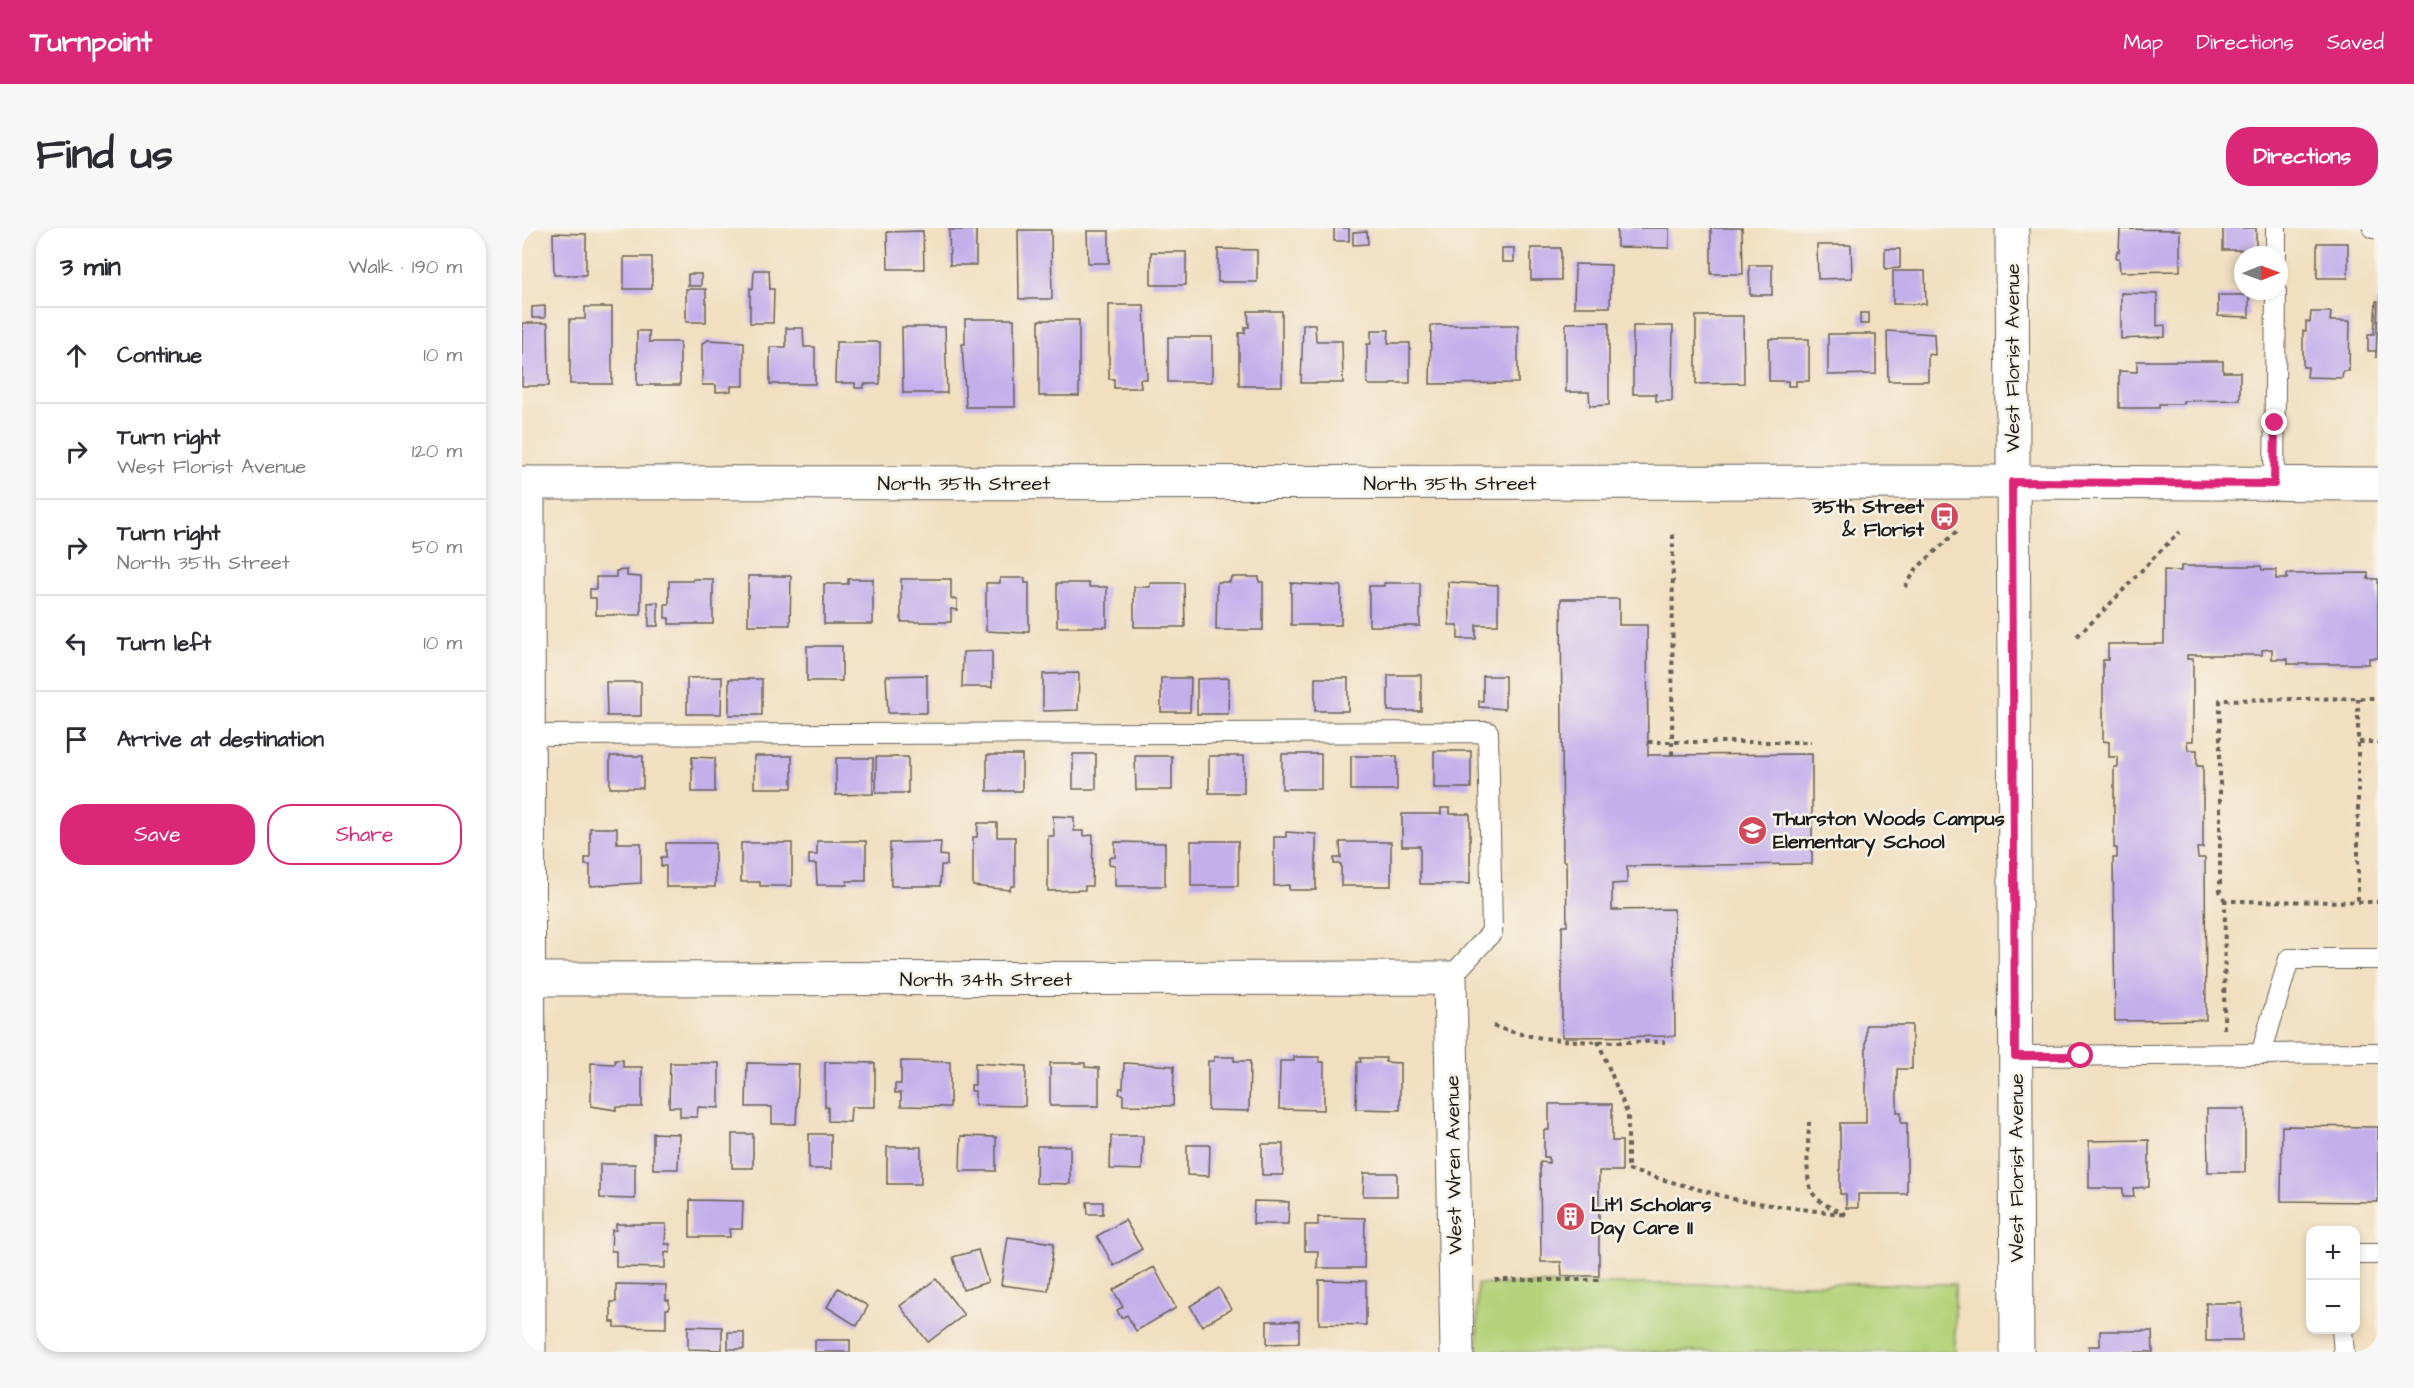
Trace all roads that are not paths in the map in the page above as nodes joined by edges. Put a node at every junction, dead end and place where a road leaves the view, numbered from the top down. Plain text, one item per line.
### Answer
1 (2012, 228) edge
2 (2276, 228) edge
3 (2373, 228) edge
4 (2378, 228) edge
5 (2276, 246) edge
6 (2276, 300) edge
7 (2012, 482) junction
8 (525, 483) edge
9 (2274, 484) junction
10 (2378, 484) edge
11 (524, 735) edge
12 (2378, 959) edge
13 (1450, 978) junction
14 (524, 979) edge
15 (2378, 1053) edge
16 (2261, 1054) junction
17 (2015, 1056) junction
18 (525, 1216) edge
19 (2360, 1254) edge
20 (2378, 1254) edge
21 (2342, 1334) edge
22 (529, 1352) edge
23 (1457, 1352) edge
24 (2017, 1352) edge
25 (2344, 1352) edge

1 - 7 street, West Florist Avenue
2 - 5 lane
3 - 4 lane
6 - 9 lane
7 - 8 street, North 35th Street
7 - 9 street, North 35th Street
7 - 17 street, West Florist Avenue
8 - 11 street
9 - 10 street, North 35th Street
11 - 13 lane
11 - 14 street
12 - 16 lane
13 - 14 street, North 34th Street
13 - 23 street, West Wren Avenue
14 - 18 street
15 - 16 lane
16 - 17 lane
17 - 24 street, West Florist Avenue
18 - 22 street
19 - 20 lane
21 - 25 lane

